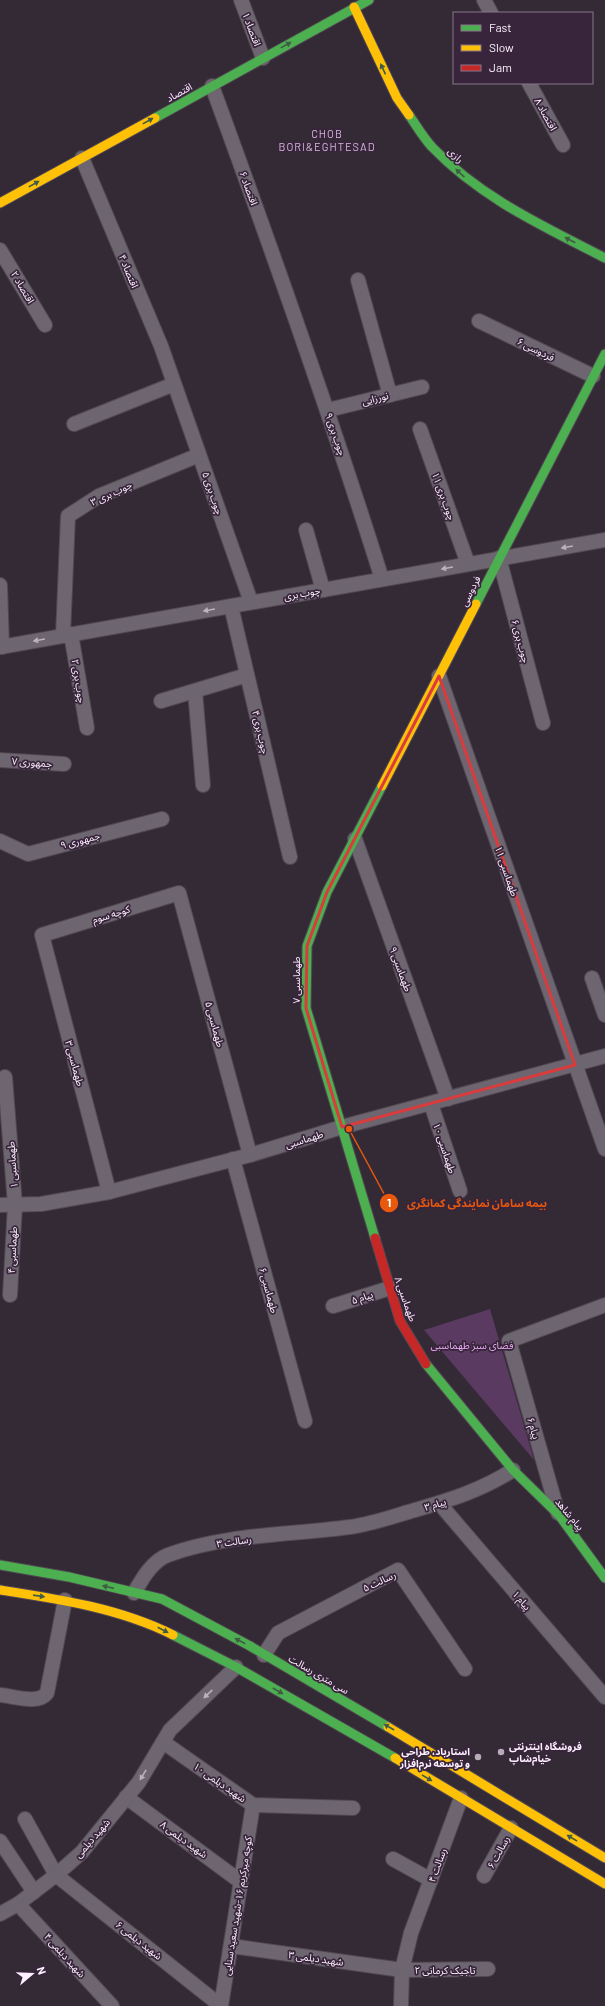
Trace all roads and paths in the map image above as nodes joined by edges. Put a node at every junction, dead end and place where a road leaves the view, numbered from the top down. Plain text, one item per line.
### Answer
1 (241, 0) edge
2 (369, 0) edge
3 (484, 0) edge
4 (354, 8) junction
5 (490, 12) edge
6 (263, 58) junction
7 (530, 84) edge
8 (212, 86) junction
9 (563, 145) dead end
10 (82, 158) junction
11 (0, 203) edge
12 (0, 250) edge
13 (605, 258) edge
14 (358, 280) dead end
15 (286, 289) joint
16 (479, 321) dead end
17 (45, 325) dead end
18 (605, 354) edge
19 (593, 376) junction
20 (174, 384) junction
21 (422, 387) dead end
22 (390, 394) junction
23 (328, 410) junction
24 (74, 424) dead end
25 (420, 429) dead end
26 (199, 455) junction
27 (306, 530) dead end
28 (605, 540) edge
29 (499, 558) junction
30 (468, 564) junction
31 (382, 579) junction
32 (0, 585) edge
33 (323, 590) junction
34 (251, 602) junction
35 (231, 606) junction
36 (67, 635) junction
37 (1, 647) edge
38 (247, 675) junction
39 (438, 676) junction
40 (195, 690) junction
41 (161, 701) dead end
42 (543, 723) dead end
43 (87, 728) dead end
44 (0, 760) edge
45 (64, 764) dead end
46 (203, 785) dead end
47 (162, 819) dead end
48 (355, 839) junction
49 (0, 841) edge
50 (290, 857) dead end
51 (180, 893) joint
52 (42, 935) joint
53 (592, 978) dead end
54 (605, 1015) edge
55 (605, 1056) edge
56 (575, 1065) junction
57 (5, 1077) dead end
58 (448, 1099) junction
59 (431, 1104) junction
60 (342, 1127) junction
61 (605, 1149) edge
62 (250, 1155) junction
63 (233, 1159) junction
64 (109, 1192) junction
65 (460, 1192) dead end
66 (15, 1204) junction
67 (0, 1205) edge
68 (390, 1288) junction
69 (10, 1295) dead end
70 (605, 1305) edge
71 (333, 1306) dead end
72 (305, 1421) dead end
73 (513, 1470) junction
74 (439, 1503) junction
75 (559, 1516) junction
76 (352, 1526) joint
77 (0, 1565) edge
78 (605, 1578) edge
79 (0, 1590) edge
80 (134, 1593) junction
81 (64, 1600) junction
82 (264, 1655) junction
83 (236, 1667) junction
84 (465, 1669) dead end
85 (0, 1695) edge
86 (605, 1697) edge
87 (163, 1742) junction
88 (399, 1747) junction
89 (126, 1797) junction
90 (461, 1798) junction
91 (253, 1805) junction
92 (353, 1808) dead end
93 (25, 1819) dead end
94 (511, 1828) junction
95 (0, 1841) edge
96 (605, 1858) edge
97 (393, 1859) dead end
98 (56, 1875) junction
99 (484, 1876) dead end
100 (431, 1880) junction
101 (241, 1882) junction
102 (605, 1884) edge
103 (34, 1892) junction
104 (18, 1904) junction
105 (0, 1914) edge
106 (231, 1946) junction
107 (488, 1969) dead end
108 (402, 1970) junction
109 (112, 2006) edge
110 (221, 2006) edge
111 (401, 2006) edge

1 - 6 street, ۱ اقتصاد
2 - 4 main road, اقتصاد
3 - 5 street
6 -> 4 main road, اقتصاد
13 -> 4 main road, رازی
6 - 8 main road, اقتصاد
7 - 9 street, ۸ اقتصاد
10 -> 8 main road, اقتصاد
8 - 15 street, ۶ اقتصاد
11 -> 10 main road, اقتصاد
10 - 20 street, ۴ اقتصاد
12 - 17 street, ۲ اقتصاد
14 - 22 street
15 - 23 street, ۹ چوب بری
16 - 19 street, فردوسی ۶
18 - 19 main road, فردوسی
19 - 29 main road, فردوسی
20 - 24 street
20 - 26 street, ۵ چوب بری
21 - 22 street, نورزایی
22 - 23 street, نورزایی
23 - 31 street, ۹ چوب بری
25 - 30 street, ۱۱ چوب بری
26 - 34 street, ۵ چوب بری
26 - 36 street, ۳ چوب بری
27 - 33 street
28 -> 29 street, چوب بری
29 - 30 street, چوب بری
29 - 39 main road, فردوسی
29 - 42 street, ۶ چوب بری
30 -> 31 street, چوب بری
31 - 33 street, چوب بری
32 - 37 street
33 - 34 street, چوب بری
34 - 35 street, چوب بری
35 -> 36 street, چوب بری
35 - 38 street, ۴ چوب بری
36 -> 37 street, چوب بری
36 - 43 street, ۲ چوب بری
38 - 40 street
38 - 50 street, ۴ چوب بری
39 - 48 main road, فردوسی
39 - 56 street, ۱۱ طهماسبی
40 - 41 street
40 - 46 street
44 - 45 street, ۷ جمهوری
47 - 49 street, ۹ جمهوری
48 - 58 street, ۹ طهماسبی
48 - 60 main road, ۷ طهماسبی
51 - 52 street, کوچه سوم
51 - 62 street, ۵ طهماسبی
52 - 64 street, ۳ طهماسبی
53 - 54 street
55 - 56 street, طهماسبی
56 - 58 street, طهماسبی
56 - 61 street, ۱۱ طهماسبی
57 - 66 street, ۱ طهماسبی
58 - 59 street, طهماسبی
59 - 60 street, طهماسبی
59 - 65 street, ۱۰ طهماسبی
60 - 62 street, طهماسبی
60 - 68 main road, ۸ طهماسبی
62 - 63 street, طهماسبی
63 - 64 street, طهماسبی
63 - 72 street, ۶ طهماسبی
64 - 66 street, طهماسبی
66 - 67 street, طهماسبی
66 - 69 street, ۴ طهماسبی
68 - 71 street, ۵ پیام
68 - 73 main road, ۸ طهماسبی
70 - 75 street, ۶ پیام
73 - 74 street, ۳ پیام
73 - 75 main road, پیام شاهد
74 - 76 street, ۳ پیام
74 - 86 street, ۱ پیام
75 - 78 main road, پیام شاهد
76 - 80 street, ۳ رسالت
80 -> 77 main road, سی متری رسالت
79 -> 81 main road, سی متری رسالت
82 -> 80 main road, سی متری رسالت
81 -> 83 main road, سی متری رسالت
81 - 85 street
82 - 84 street, ۵ رسالت
88 -> 82 main road, سی متری رسالت
83 -> 87 street, شهید دیلمی
83 -> 88 main road, سی متری رسالت
87 -> 89 street, شهید دیلمی
87 - 91 street, ۱۰ شهید دیلمی
88 -> 90 main road, سی متری رسالت
96 -> 88 main road, سی متری رسالت
89 - 98 street, شهید دیلمی
89 - 101 street, ۸ شهید دیلمی
90 - 94 main road, سی متری رسالت
90 - 100 street, ۴ رسالت
91 - 92 street, ۱۰ شهید دیلمی
91 - 101 street, کوچه میرکریم ۱۶-شهید سعید سنایی
93 - 98 street
94 - 99 street, ۶ رسالت
94 - 102 main road, سی متری رسالت
95 - 103 street
97 - 100 street
98 - 103 street, شهید دیلمی
98 - 110 street, ۶ شهید دیلمی
100 - 108 street, ۴ رسالت
101 - 106 street, کوچه میرکریم ۱۶-شهید سعید سنایی
103 - 104 street, شهید دیلمی
104 - 105 street, شهید دیلمی
104 - 109 street, ۴ شهید دیلمی
106 - 108 street, شهید دیلمی ۳
106 - 110 street, کوچه میرکریم ۱۶-شهید سعید سنایی
107 - 108 street, تاجیک کرمانی ۲
108 - 111 street, ۴ رسالت

